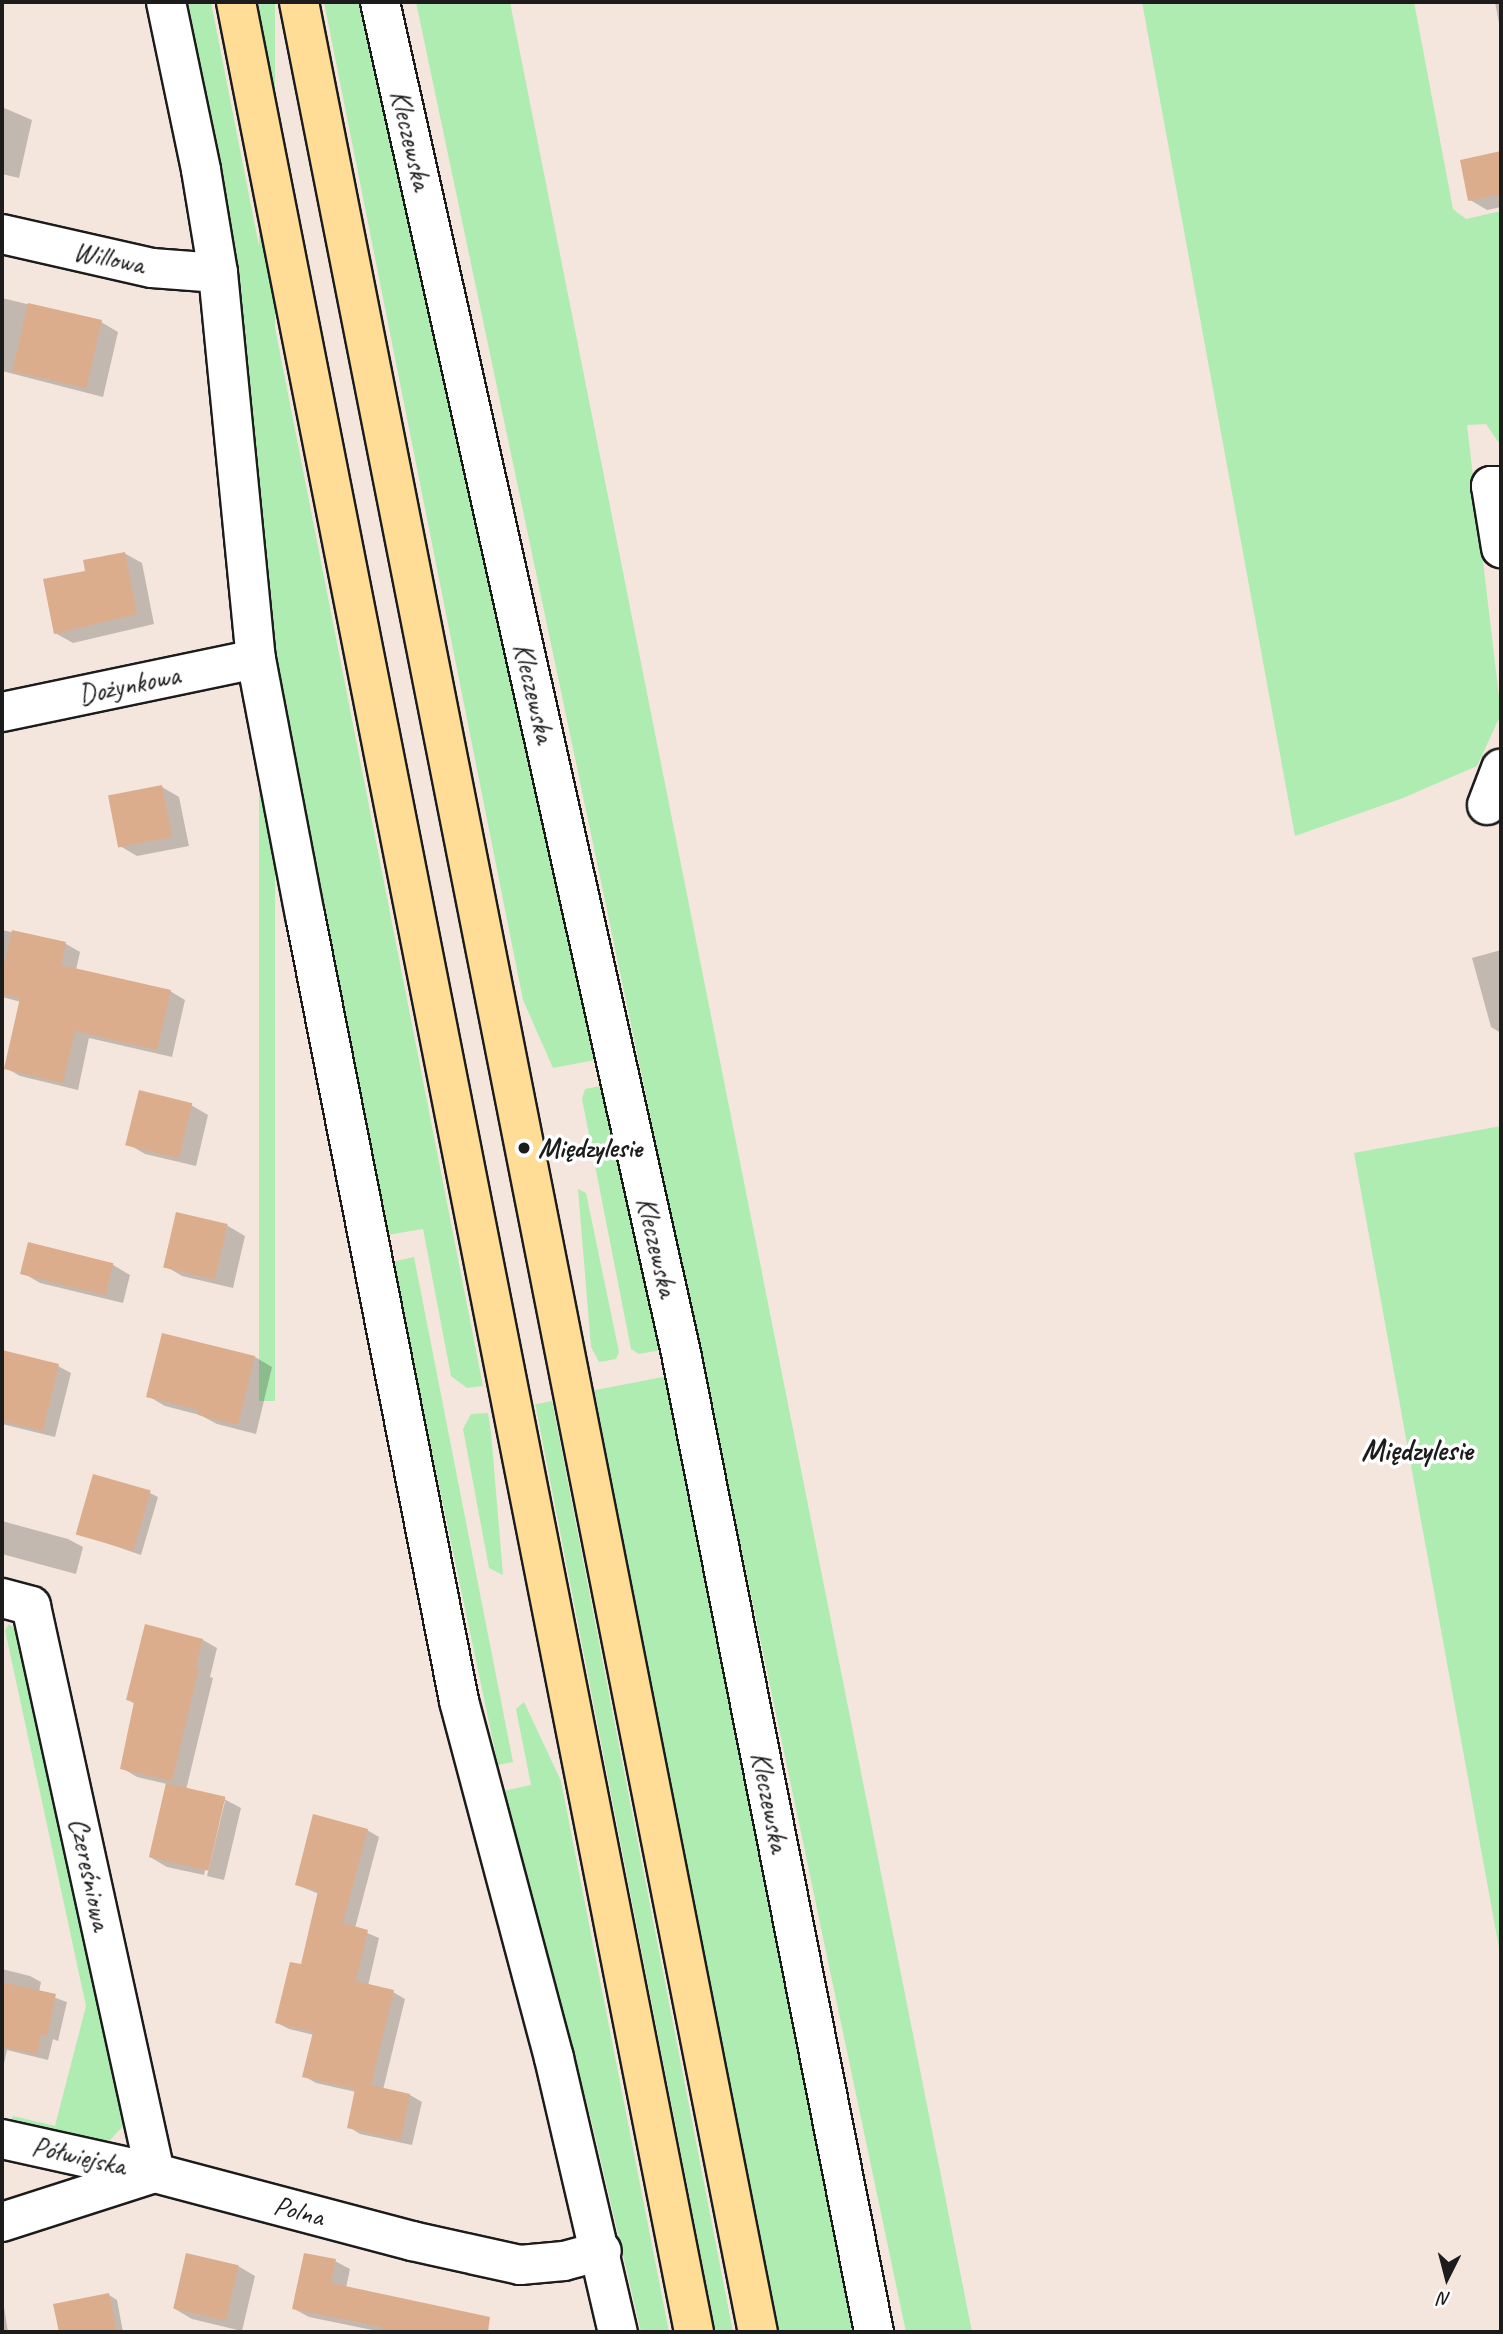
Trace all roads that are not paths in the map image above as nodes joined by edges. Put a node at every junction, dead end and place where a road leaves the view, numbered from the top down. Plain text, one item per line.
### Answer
1 (166, 2) edge
2 (236, 2) edge
3 (299, 2) edge
4 (380, 2) edge
5 (2, 234) edge
6 (218, 273) junction
7 (1501, 485) edge
8 (1501, 548) edge
9 (256, 659) junction
10 (2, 712) edge
11 (1501, 769) edge
12 (1487, 805) dead end
13 (2, 1598) edge
14 (2, 2139) edge
15 (155, 2173) junction
16 (2, 2222) edge
17 (602, 2251) junction
18 (618, 2332) edge
19 (694, 2332) edge
20 (758, 2332) edge
21 (874, 2332) edge

1 - 6 street
2 - 19 main road
3 - 20 main road
4 - 21 street, Kleczewska
5 - 6 street, Willowa
6 - 9 street
7 - 8 street
9 - 10 street, Dożynkowa
9 - 17 street
11 - 12 street
13 - 15 street, Czereśniowa
14 - 15 street, Półwiejska
15 - 16 street
15 - 17 street, Polna
17 - 18 street

